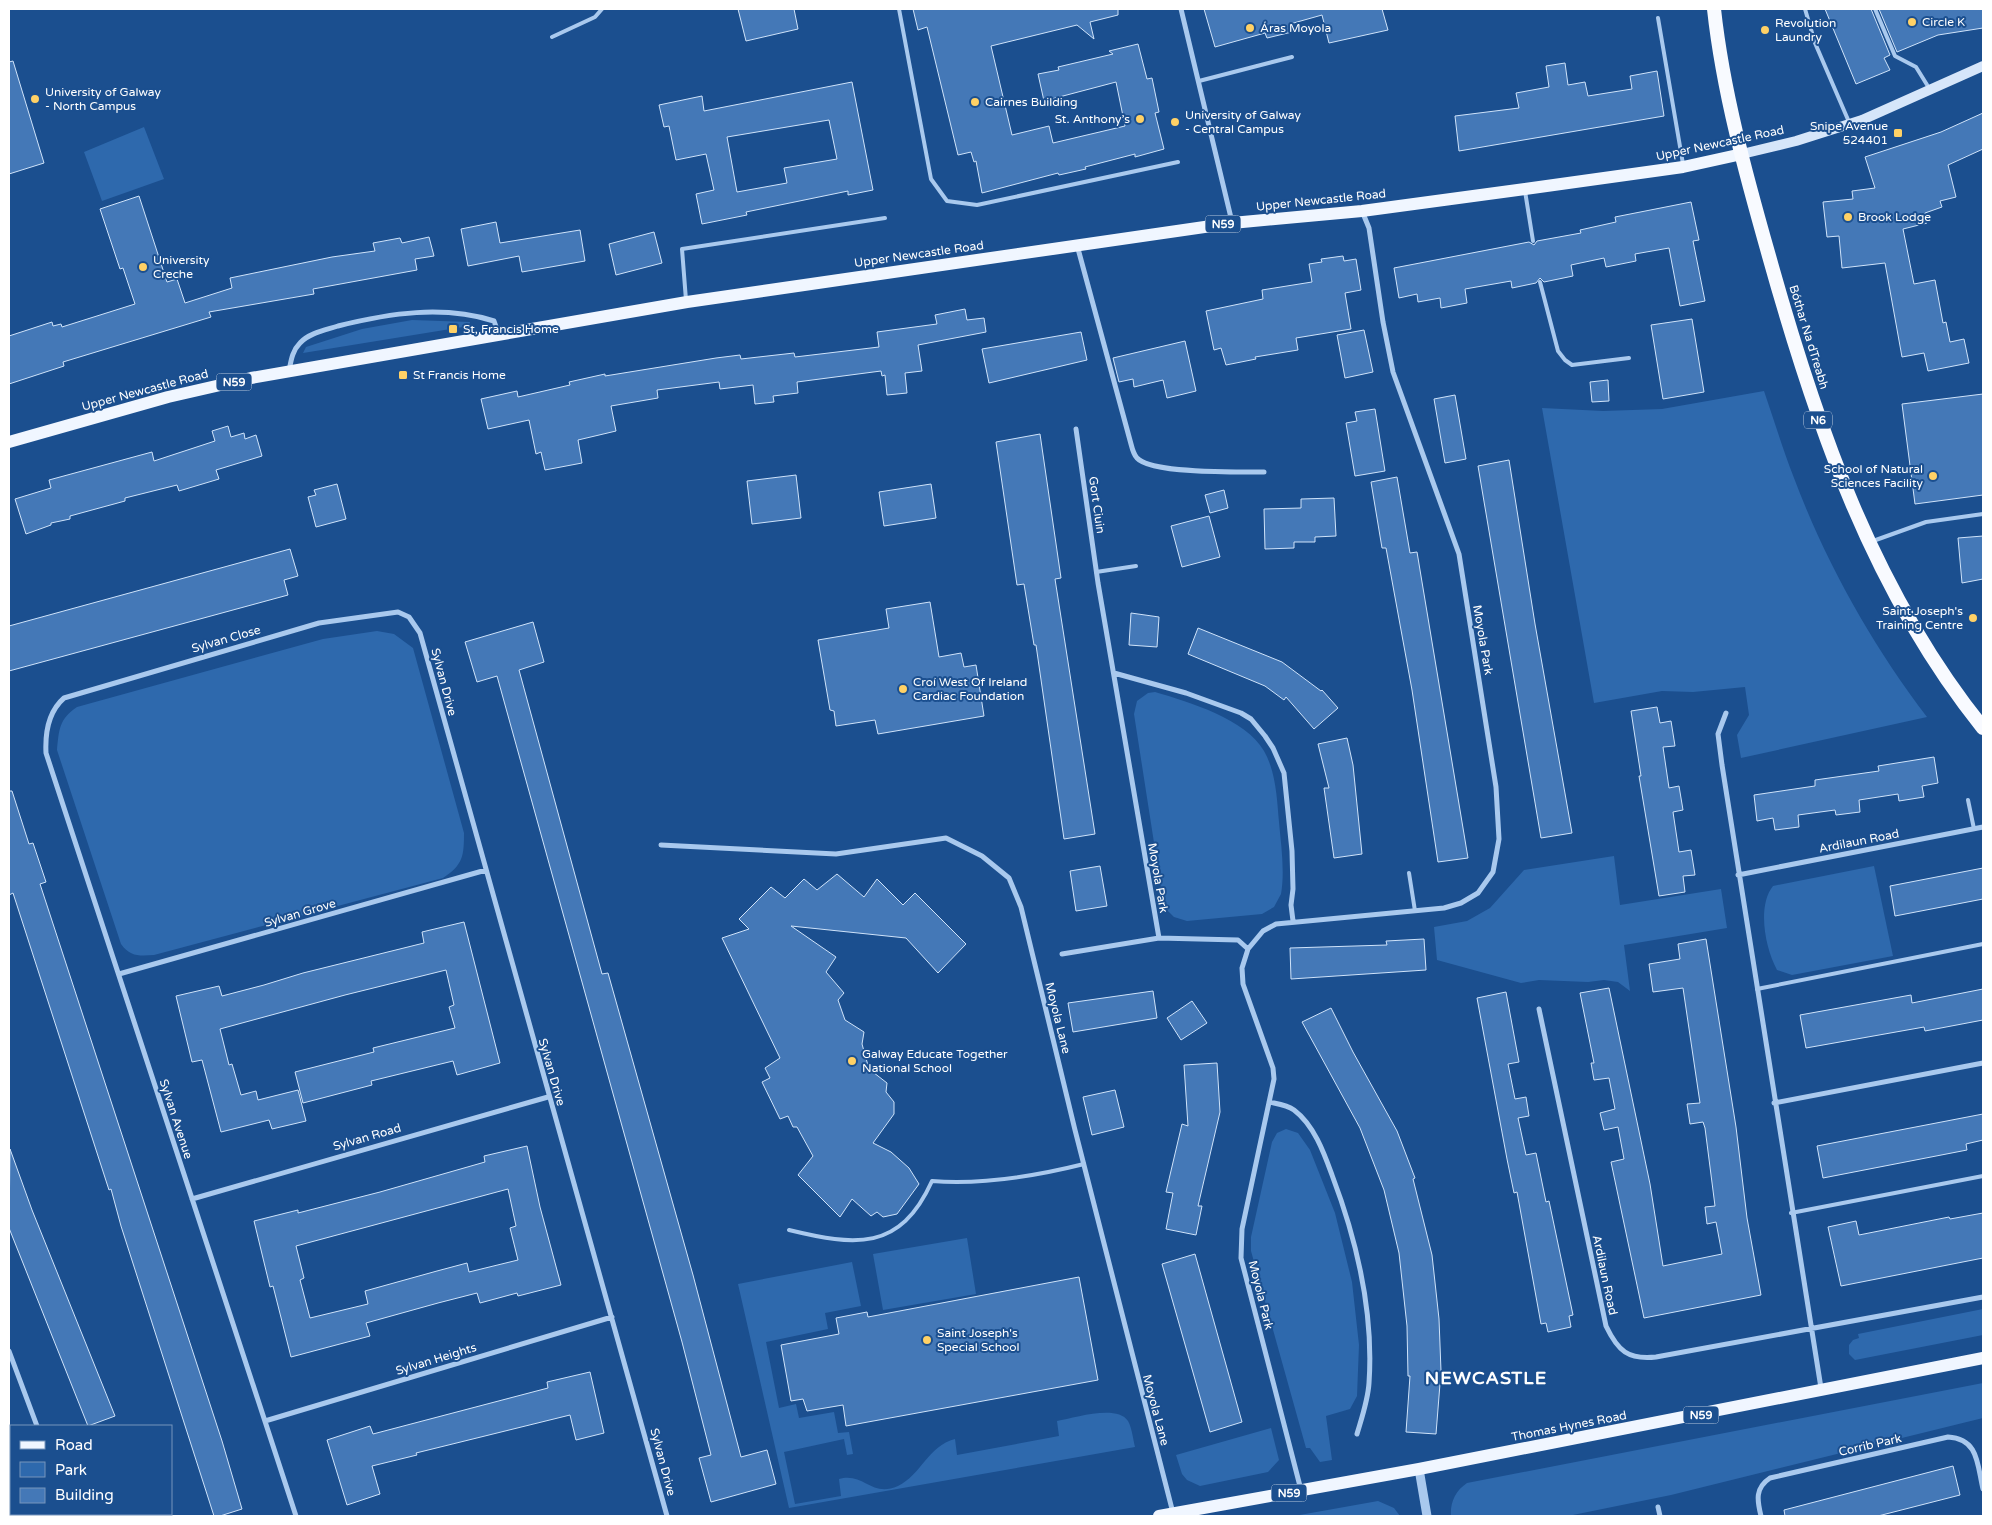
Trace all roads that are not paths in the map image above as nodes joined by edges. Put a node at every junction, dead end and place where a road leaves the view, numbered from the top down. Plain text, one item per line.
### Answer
1 (602, 9) edge
2 (898, 9) edge
3 (1181, 9) edge
4 (1714, 9) edge
5 (1805, 9) edge
6 (1875, 9) edge
7 (1658, 18) dead end
8 (552, 37) dead end
9 (1292, 57) dead end
10 (1983, 66) edge
11 (1199, 80) junction
12 (1931, 90) junction
13 (1850, 124) junction
14 (1742, 154) junction
15 (1178, 162) dead end
16 (1683, 167) junction
17 (1525, 189) junction
18 (1362, 211) junction
19 (885, 218) dead end
20 (1232, 222) junction
21 (1533, 242) dead end
22 (1077, 245) junction
23 (1540, 282) dead end
24 (687, 302) junction
25 (499, 335) junction
26 (1630, 358) dead end
27 (289, 371) junction
28 (1076, 429) dead end
29 (9, 442) edge
30 (1264, 472) dead end
31 (1983, 514) edge
32 (1869, 543) junction
33 (1136, 566) dead end
34 (1096, 572) junction
35 (1098, 583) joint
36 (420, 633) joint
37 (1114, 673) junction
38 (1726, 713) dead end
39 (48, 727) joint
40 (1983, 728) edge
41 (1968, 800) dead end
42 (1983, 827) edge
43 (1974, 829) junction
44 (661, 845) dead end
45 (486, 870) junction
46 (1409, 873) dead end
47 (1738, 875) junction
48 (1415, 911) junction
49 (1293, 921) junction
50 (1158, 938) junction
51 (1983, 944) edge
52 (1248, 949) junction
53 (1062, 954) dead end
54 (119, 974) junction
55 (1757, 989) junction
56 (1539, 1009) dead end
57 (1983, 1063) edge
58 (548, 1097) junction
59 (1269, 1102) junction
60 (1774, 1103) junction
61 (1084, 1164) junction
62 (1983, 1176) edge
63 (192, 1199) junction
64 (1791, 1213) junction
65 (789, 1230) dead end
66 (1983, 1297) edge
67 (612, 1317) junction
68 (1812, 1330) junction
69 (9, 1351) edge
70 (1983, 1358) edge
71 (1821, 1391) junction
72 (265, 1421) junction
73 (37, 1425) edge
74 (1357, 1434) dead end
75 (1419, 1469) junction
76 (1983, 1489) edge
77 (1301, 1491) junction
78 (1658, 1507) dead end
79 (1173, 1514) junction
80 (296, 1516) edge
81 (667, 1516) edge
82 (1159, 1516) edge
83 (1427, 1516) edge
84 (1660, 1516) edge
85 (1761, 1516) edge

1 - 8 lane
2 - 15 lane
3 - 11 street
4 - 14 highway, Bóthar Na dTreabh / N6
5 - 13 lane
6 - 12 lane
7 - 16 lane
9 - 11 lane
10 - 12 main road, Upper Newcastle Road
11 - 20 street
12 - 13 main road, Upper Newcastle Road
13 - 14 main road, Upper Newcastle Road
14 - 16 main road, Upper Newcastle Road / N59
14 - 32 highway, Bóthar Na dTreabh / N6
16 - 17 main road, Upper Newcastle Road / N59
17 - 18 main road, Upper Newcastle Road / N59
17 - 21 lane
18 - 20 main road, Upper Newcastle Road / N59
18 - 48 street, Moyola Park
19 - 24 lane
20 - 22 main road, Upper Newcastle Road / N59
22 - 24 main road, Upper Newcastle Road / N59
22 - 30 street
23 - 26 lane
24 - 25 main road, Upper Newcastle Road / N59
25 - 27 main road, Upper Newcastle Road / N59
25 - 27 street
27 - 29 main road, Upper Newcastle Road / N59
28 - 34 street, Gort Ciuin
31 - 32 lane
32 - 40 highway, Bóthar Na dTreabh / N6
33 - 34 lane
34 - 35 street, Gort Ciuin
35 - 37 street, Moyola Park
36 - 39 street, Sylvan Close
36 - 45 street, Sylvan Drive
37 - 49 street
37 - 50 street, Moyola Park
38 - 47 street
39 - 54 street, Sylvan Avenue
41 - 43 lane
42 - 43 street, Ardilaun Road
43 - 47 street, Ardilaun Road
44 - 61 street, Moyola Lane
45 - 54 street, Sylvan Grove
45 - 58 street, Sylvan Drive
46 - 48 lane
47 - 55 street
48 - 49 street, Moyola Park
49 - 52 street, Moyola Park
50 - 52 street
50 - 53 street
51 - 55 lane
52 - 59 street, Moyola Park
54 - 63 street, Sylvan Avenue
55 - 60 street
56 - 68 street, Ardilaun Road
57 - 60 street
58 - 63 street, Sylvan Road
58 - 67 street, Sylvan Drive
59 - 74 street
59 - 77 street, Moyola Park
60 - 64 street
61 - 65 lane
61 - 79 street, Moyola Lane
62 - 64 lane
63 - 72 street, Sylvan Avenue
64 - 68 street
66 - 68 street, Ardilaun Road
67 - 72 street, Sylvan Heights
67 - 81 street, Sylvan Drive
68 - 71 street
69 - 73 street
70 - 71 main road, Thomas Hynes Road / N59
71 - 75 main road, Thomas Hynes Road / N59
72 - 80 street, Sylvan Avenue
75 - 77 main road, Thomas Hynes Road / N59
75 - 83 street
76 - 85 street, Corrib Park
77 - 79 main road, Thomas Hynes Road / N59
78 - 84 street
79 - 82 main road, Thomas Hynes Road / N59

